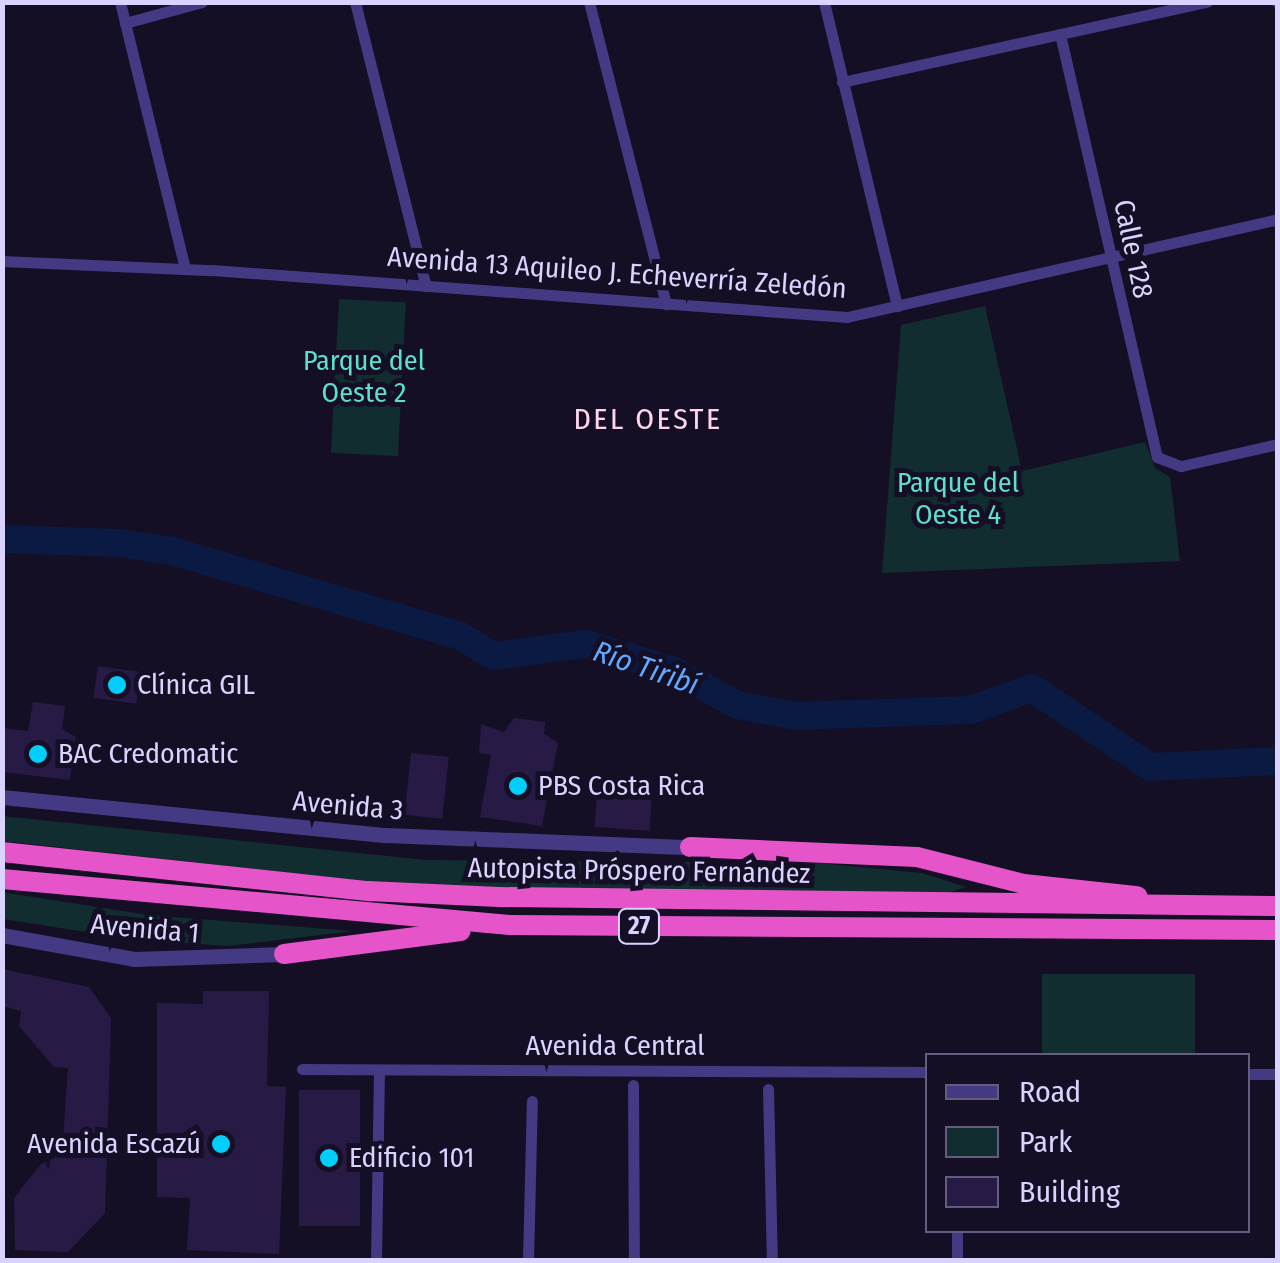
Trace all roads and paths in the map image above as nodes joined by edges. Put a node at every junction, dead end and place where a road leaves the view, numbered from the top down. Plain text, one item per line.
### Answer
1 (120, 2) edge
2 (202, 2) edge
3 (355, 2) edge
4 (589, 2) edge
5 (824, 2) edge
6 (1207, 2) edge
7 (124, 23) junction
8 (1060, 34) junction
9 (842, 82) junction
10 (1278, 219) edge
11 (1110, 257) junction
12 (2, 261) edge
13 (185, 268) junction
14 (426, 286) junction
15 (666, 304) junction
16 (897, 306) junction
17 (1278, 444) edge
18 (2, 796) edge
19 (690, 846) joint
20 (2, 852) edge
21 (2, 879) edge
22 (1278, 906) edge
23 (1208, 907) junction
24 (510, 925) junction
25 (1278, 930) edge
26 (2, 935) edge
27 (284, 954) joint
28 (302, 1069) dead end
29 (379, 1070) junction
30 (925, 1072) edge
31 (1250, 1074) edge
32 (1278, 1074) edge
33 (632, 1085) dead end
34 (768, 1088) dead end
35 (532, 1101) dead end
36 (957, 1233) edge
37 (376, 1260) edge
38 (528, 1260) edge
39 (634, 1260) edge
40 (772, 1260) edge
41 (957, 1260) edge

1 - 7 street
2 - 7 street
3 - 14 street
4 - 15 street
5 - 9 street
6 - 8 street
7 - 13 street
8 - 9 street
8 - 11 street, Calle 128
9 - 16 street
10 - 11 street, Avenida 13 Aquileo J. Echeverría Zeledón
11 - 16 street, Avenida 13 Aquileo J. Echeverría Zeledón
11 - 17 street, Calle 128
12 - 13 street, Avenida 13 Aquileo J. Echeverría Zeledón
13 - 14 street, Avenida 13 Aquileo J. Echeverría Zeledón
14 - 15 street, Avenida 13 Aquileo J. Echeverría Zeledón
15 - 16 street, Avenida 13 Aquileo J. Echeverría Zeledón
18 - 19 street, Avenida 3
19 - 23 highway
20 - 23 highway, Autopista Próspero Fernández / 27
21 - 24 highway, Autopista Próspero Fernández / 27
22 - 23 highway, Autopista Próspero Fernández / 27
24 - 25 highway, Autopista Próspero Fernández / 27
24 - 27 highway
26 - 27 street, Avenida 1
28 - 29 street, Avenida Central
29 - 30 street, Avenida Central
29 - 37 street
31 - 32 street
33 - 39 street
34 - 40 street
35 - 38 street
36 - 41 street

